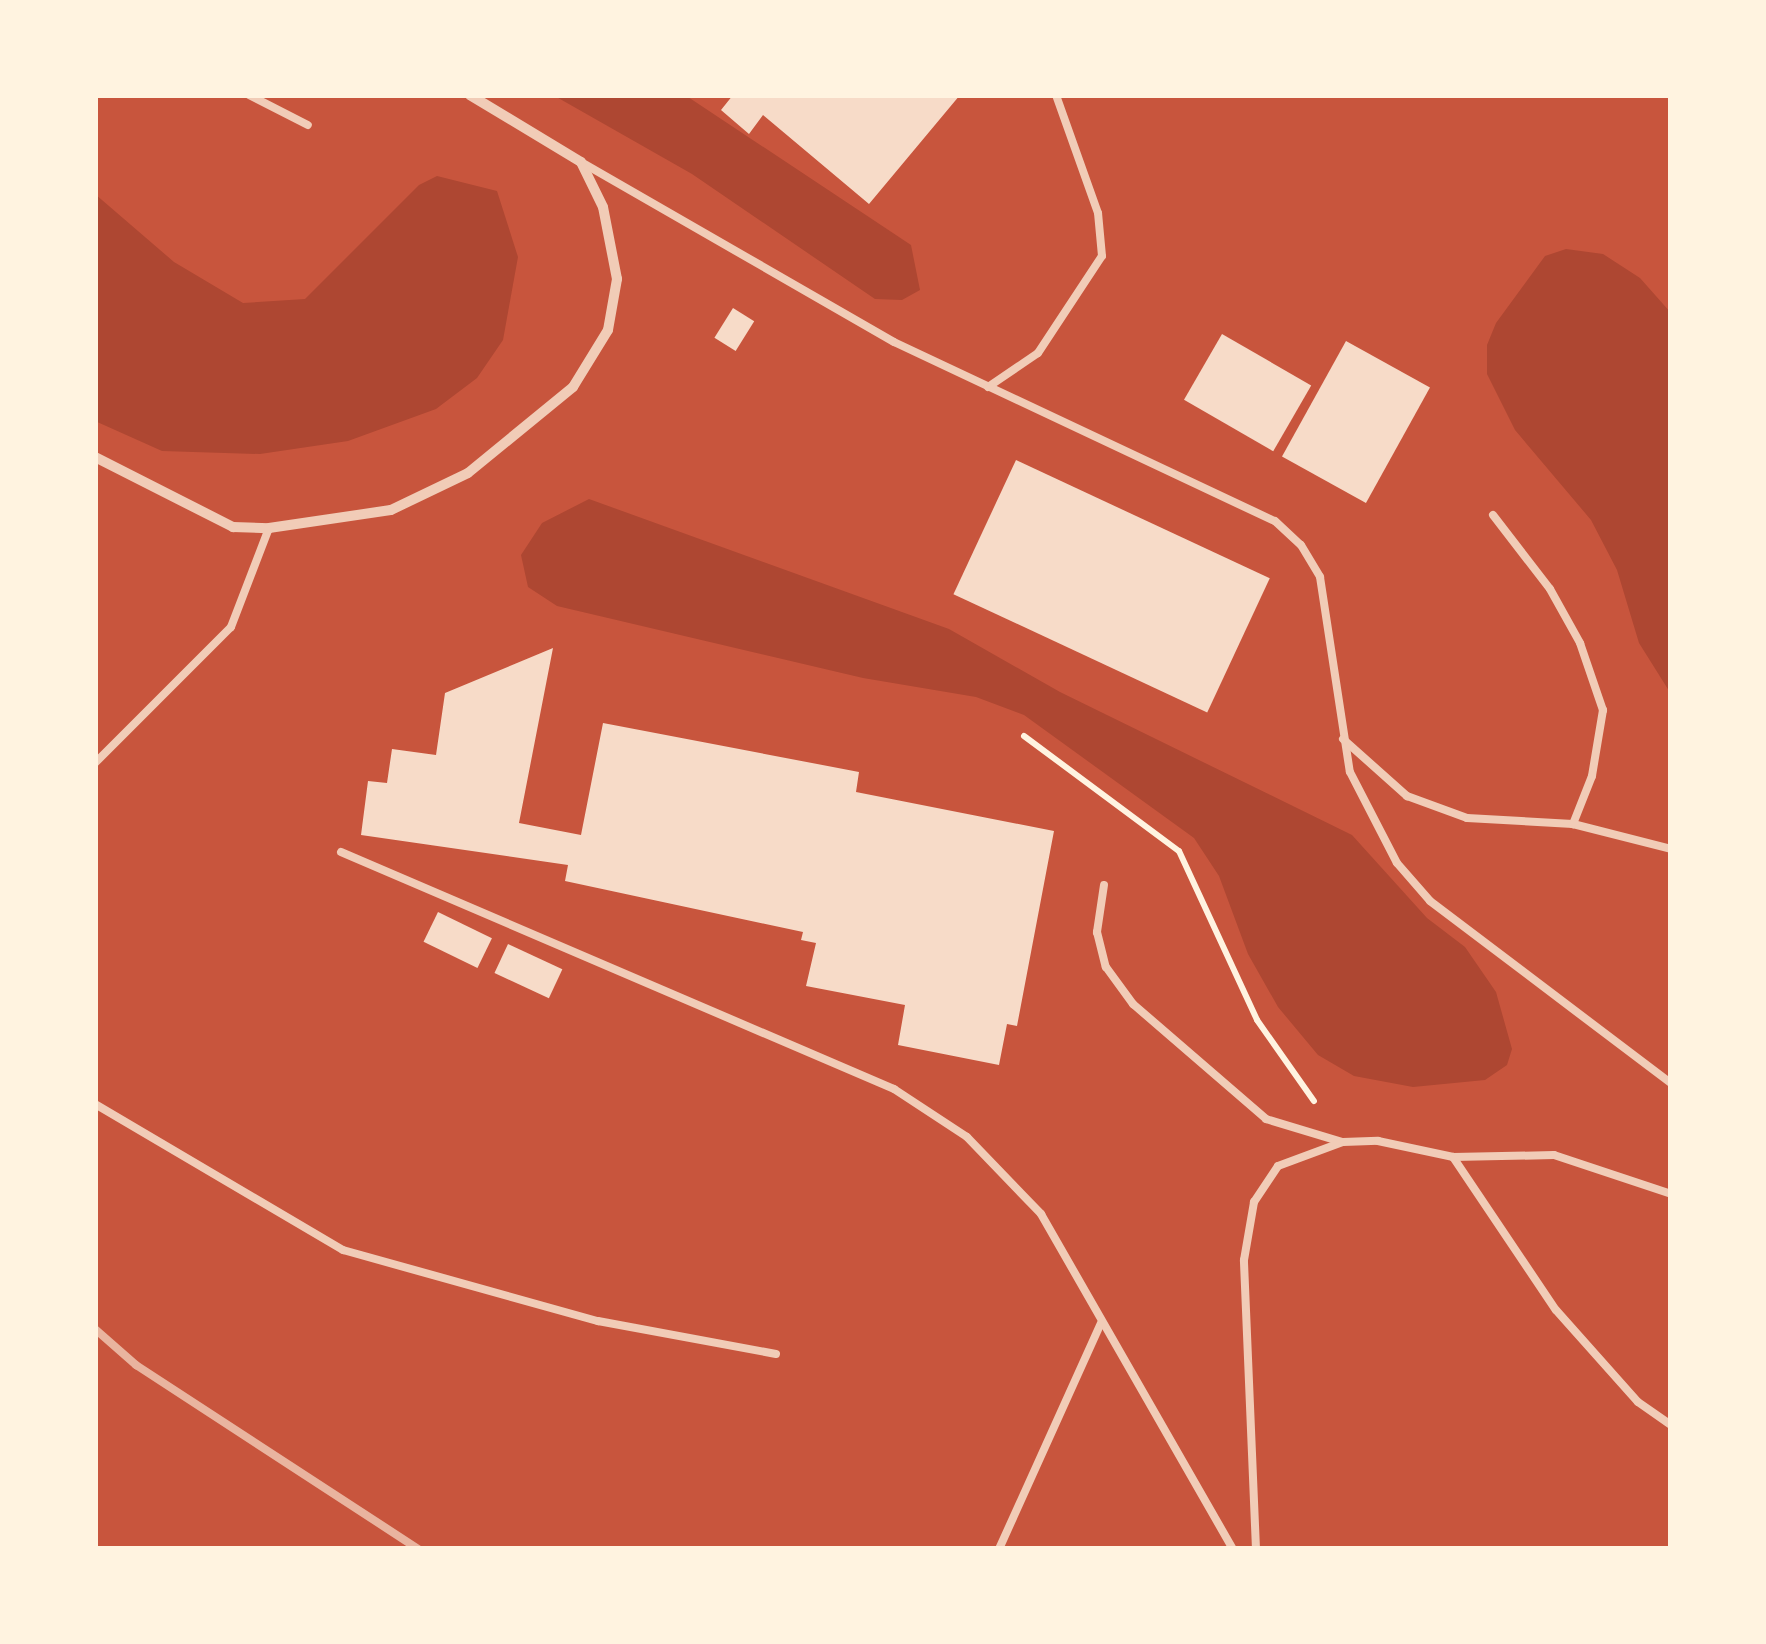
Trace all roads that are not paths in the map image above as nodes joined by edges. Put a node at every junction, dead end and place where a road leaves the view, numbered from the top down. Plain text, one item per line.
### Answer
1 (249, 95) edge
2 (470, 95) edge
3 (1056, 95) edge
4 (308, 125) dead end
5 (581, 162) junction
6 (988, 387) junction
7 (95, 457) edge
8 (1493, 515) dead end
9 (269, 528) junction
10 (1342, 738) junction
11 (95, 763) edge
12 (1574, 824) junction
13 (1671, 848) edge
14 (341, 852) dead end
15 (1104, 884) dead end
16 (1671, 1083) edge
17 (95, 1104) edge
18 (1342, 1142) junction
19 (1453, 1157) junction
20 (1671, 1194) edge
21 (1101, 1323) junction
22 (776, 1354) dead end
23 (1671, 1425) edge
24 (999, 1549) edge
25 (1233, 1549) edge
26 (1256, 1549) edge

1 - 4 lane
2 - 5 street
3 - 6 lane
5 - 6 lane
5 - 9 street
6 - 10 lane
7 - 9 street
8 - 12 lane
9 - 11 lane
10 - 12 lane
10 - 16 lane
12 - 13 lane
14 - 21 lane
15 - 18 lane
17 - 22 lane
18 - 19 lane
18 - 26 lane
19 - 20 lane
19 - 23 lane
21 - 24 lane
21 - 25 lane

